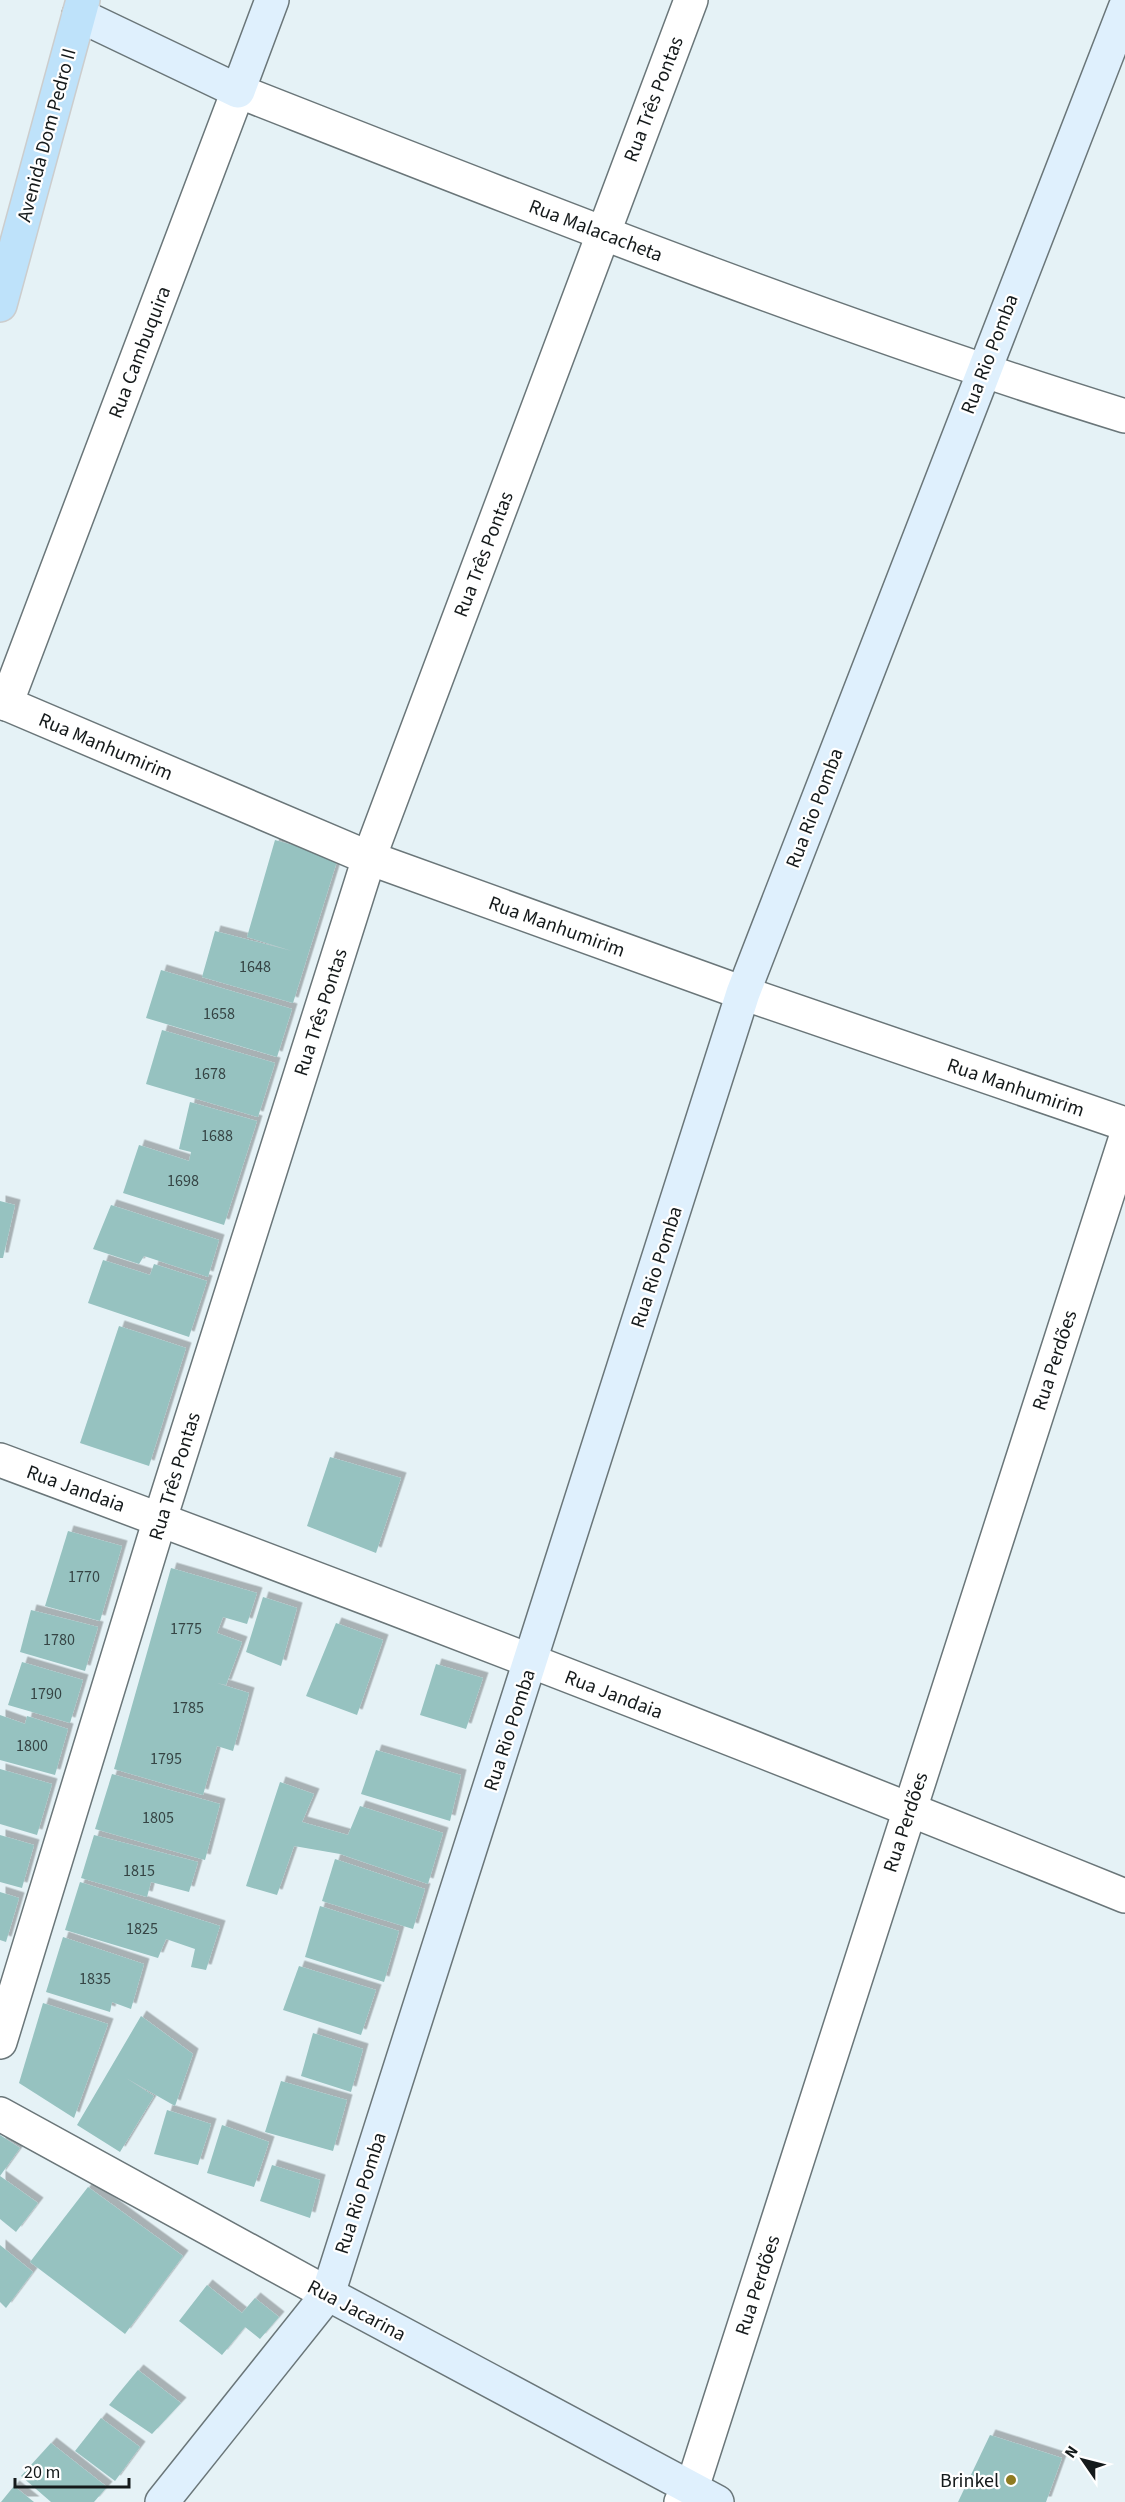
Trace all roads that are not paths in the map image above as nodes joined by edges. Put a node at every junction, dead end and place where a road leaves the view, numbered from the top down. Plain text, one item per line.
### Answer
1 (272, 0) edge
2 (691, 0) edge
3 (81, 7) edge
4 (1125, 8) edge
5 (238, 91) junction
6 (603, 234) junction
7 (0, 305) edge
8 (982, 372) junction
9 (1125, 416) edge
10 (3, 703) edge
11 (369, 858) junction
12 (743, 993) junction
13 (1125, 1124) edge
14 (1125, 1140) edge
15 (0, 1460) edge
16 (160, 1519) junction
17 (531, 1662) junction
18 (909, 1809) junction
19 (1125, 1896) edge
20 (0, 2042) edge
21 (0, 2114) edge
22 (327, 2294) junction
23 (697, 2497) edge
24 (162, 2502) edge

1 - 5 main road, Rua Cambuquira
2 - 6 street, Rua Três Pontas
3 - 5 main road, Rua Malacacheta
3 - 7 main road, Avenida Dom Pedro II
4 - 8 main road, Rua Rio Pomba
5 - 6 street, Rua Malacacheta
5 - 10 street, Rua Cambuquira
6 - 8 street, Rua Malacacheta
6 - 11 street, Rua Três Pontas
8 - 9 street, Rua Malacacheta
8 - 12 main road, Rua Rio Pomba
10 - 11 street, Rua Manhumirim
11 - 12 street, Rua Manhumirim
11 - 16 street, Rua Três Pontas
12 - 13 street, Rua Manhumirim
12 - 17 main road, Rua Rio Pomba
14 - 18 street, Rua Perdões
15 - 16 street, Rua Jandaia
16 - 17 street, Rua Jandaia
16 - 20 street, Rua Três Pontas
17 - 18 street, Rua Jandaia
17 - 22 main road, Rua Rio Pomba
18 - 19 street, Rua Jandaia
18 - 23 street, Rua Perdões
21 - 22 street, Rua Jacarina
22 - 23 main road, Rua Jacarina
22 - 24 main road, Rua Rio Pomba

